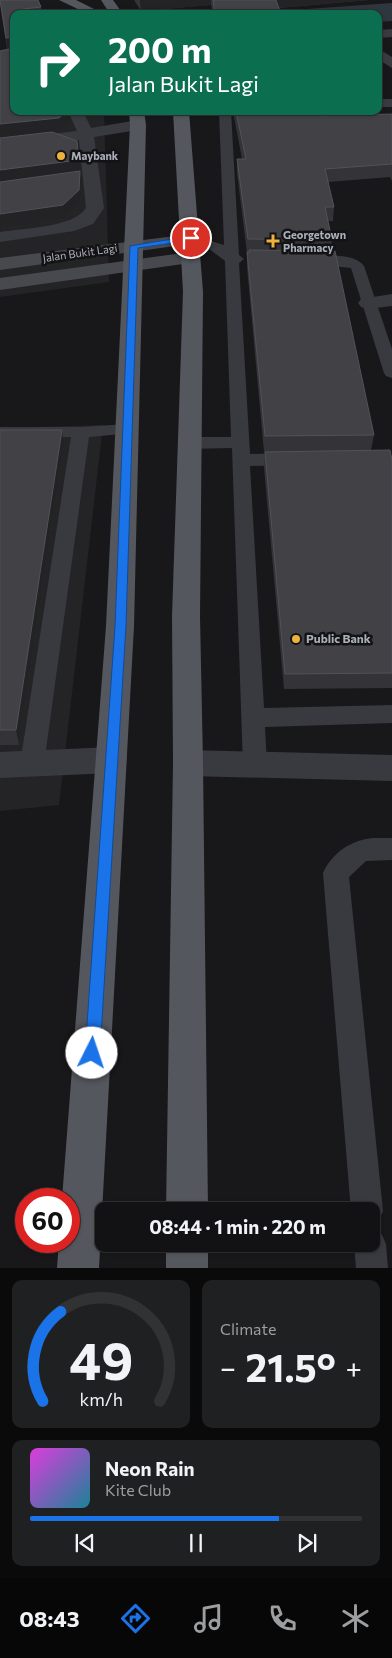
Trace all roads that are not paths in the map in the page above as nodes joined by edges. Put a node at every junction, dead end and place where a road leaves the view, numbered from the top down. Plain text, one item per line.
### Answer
1 (65, 0) edge
2 (87, 8) edge
3 (382, 56) edge
4 (392, 64) edge
5 (77, 115) edge
6 (181, 115) edge
7 (225, 115) edge
8 (138, 118) edge
9 (86, 134) junction
10 (0, 145) edge
11 (0, 237) edge
12 (190, 248) junction
13 (133, 256) junction
14 (240, 259) junction
15 (296, 260) edge
16 (0, 264) edge
17 (0, 284) edge
18 (392, 300) edge
19 (368, 303) junction
20 (392, 373) edge
21 (127, 429) junction
22 (0, 432) edge
23 (81, 432) junction
24 (190, 442) junction
25 (240, 451) junction
26 (307, 459) edge
27 (392, 714) edge
28 (253, 718) junction
29 (112, 760) junction
30 (188, 763) junction
31 (32, 764) junction
32 (0, 765) edge
33 (255, 765) junction
34 (392, 768) edge
35 (392, 850) edge
36 (187, 1202) edge
37 (366, 1202) edge
38 (187, 1252) edge
39 (371, 1252) edge
40 (78, 1268) edge
41 (187, 1268) edge
42 (372, 1268) edge

1 - 2 main road
3 - 4 street
5 - 9 street
6 - 12 main road
7 - 14 lane
8 - 9 street
8 - 13 main road
9 - 10 street
9 - 11 street
12 - 13 street
12 - 14 lane
12 - 24 main road
13 - 16 street, Jalan Bukit Lagi
13 - 17 street, Jalan Bukit Lagi
13 - 21 main road
14 - 25 lane
15 - 19 lane
18 - 19 street
19 - 20 lane
21 - 23 lane
21 - 29 main road
22 - 23 lane
23 - 31 lane
24 - 25 lane
24 - 30 main road
25 - 26 lane
25 - 28 lane
27 - 28 lane
28 - 33 lane
29 - 31 street
29 - 40 main road
30 - 33 street
30 - 36 main road
31 - 32 street
33 - 34 street
35 - 37 lane
38 - 41 main road
39 - 42 lane

